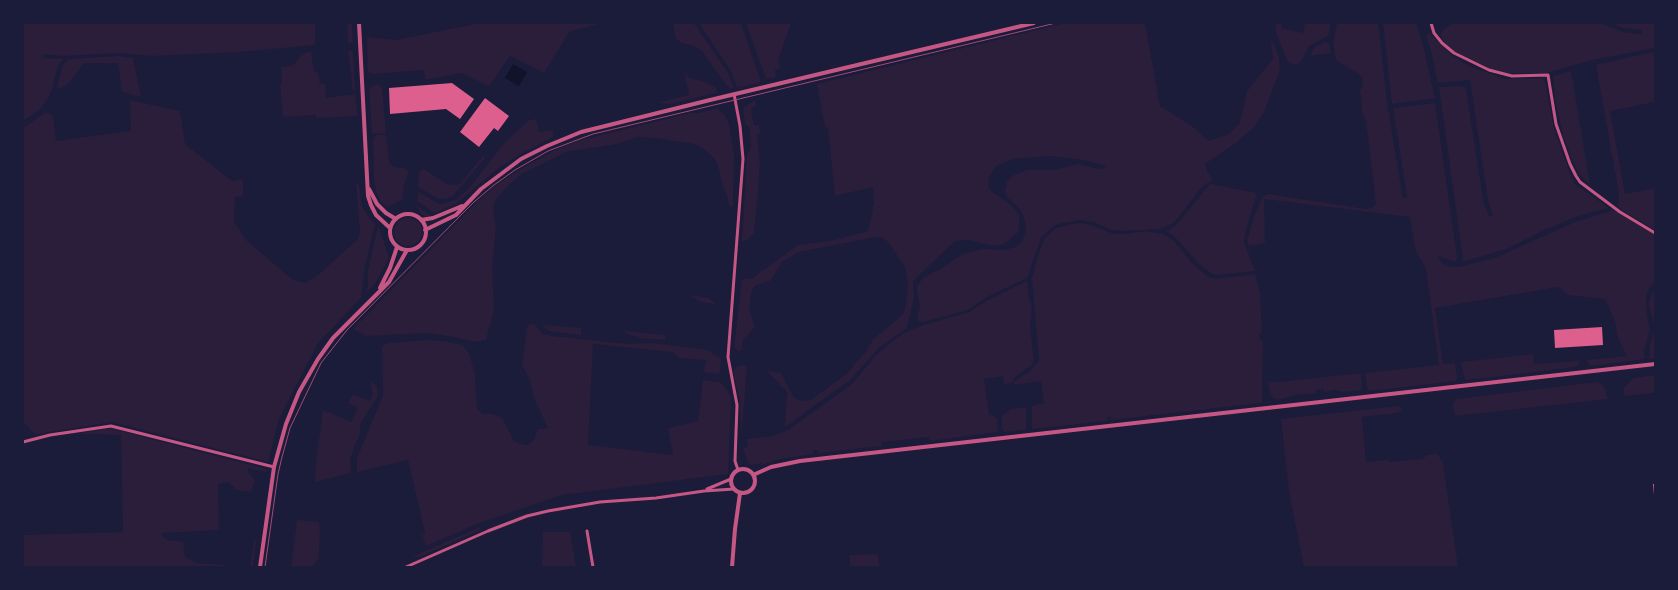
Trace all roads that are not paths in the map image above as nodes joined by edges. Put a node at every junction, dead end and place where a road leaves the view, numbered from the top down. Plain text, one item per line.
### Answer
1 (359, 23) edge
2 (1034, 23) edge
3 (1432, 23) edge
4 (734, 94) junction
5 (367, 186) junction
6 (464, 206) junction
7 (396, 219) junction
8 (421, 220) junction
9 (390, 228) junction
10 (425, 230) junction
11 (1655, 233) edge
12 (397, 246) junction
13 (407, 250) junction
14 (378, 292) junction
15 (1655, 364) edge
16 (23, 442) edge
17 (274, 467) junction
18 (738, 470) junction
19 (753, 476) junction
20 (731, 479) junction
21 (734, 489) junction
22 (704, 491) junction
23 (740, 493) junction
24 (587, 531) dead end
25 (260, 567) edge
26 (406, 567) edge
27 (592, 567) edge
28 (732, 567) edge

1 - 5 street
2 - 4 street
3 - 11 street
4 - 6 street
4 - 18 street
5 - 7 street
5 - 9 street
6 - 8 street
6 - 10 street
7 - 8 street
7 - 9 street
8 - 10 street
9 - 12 street
10 - 13 street
12 - 13 street
12 - 14 street
13 - 14 street
14 - 17 street
15 - 19 street
16 - 17 street
17 - 25 street
18 - 19 street
18 - 20 street
19 - 23 street
20 - 21 street
20 - 22 street
21 - 22 street
21 - 23 street
22 - 26 street
23 - 28 street
24 - 27 street

